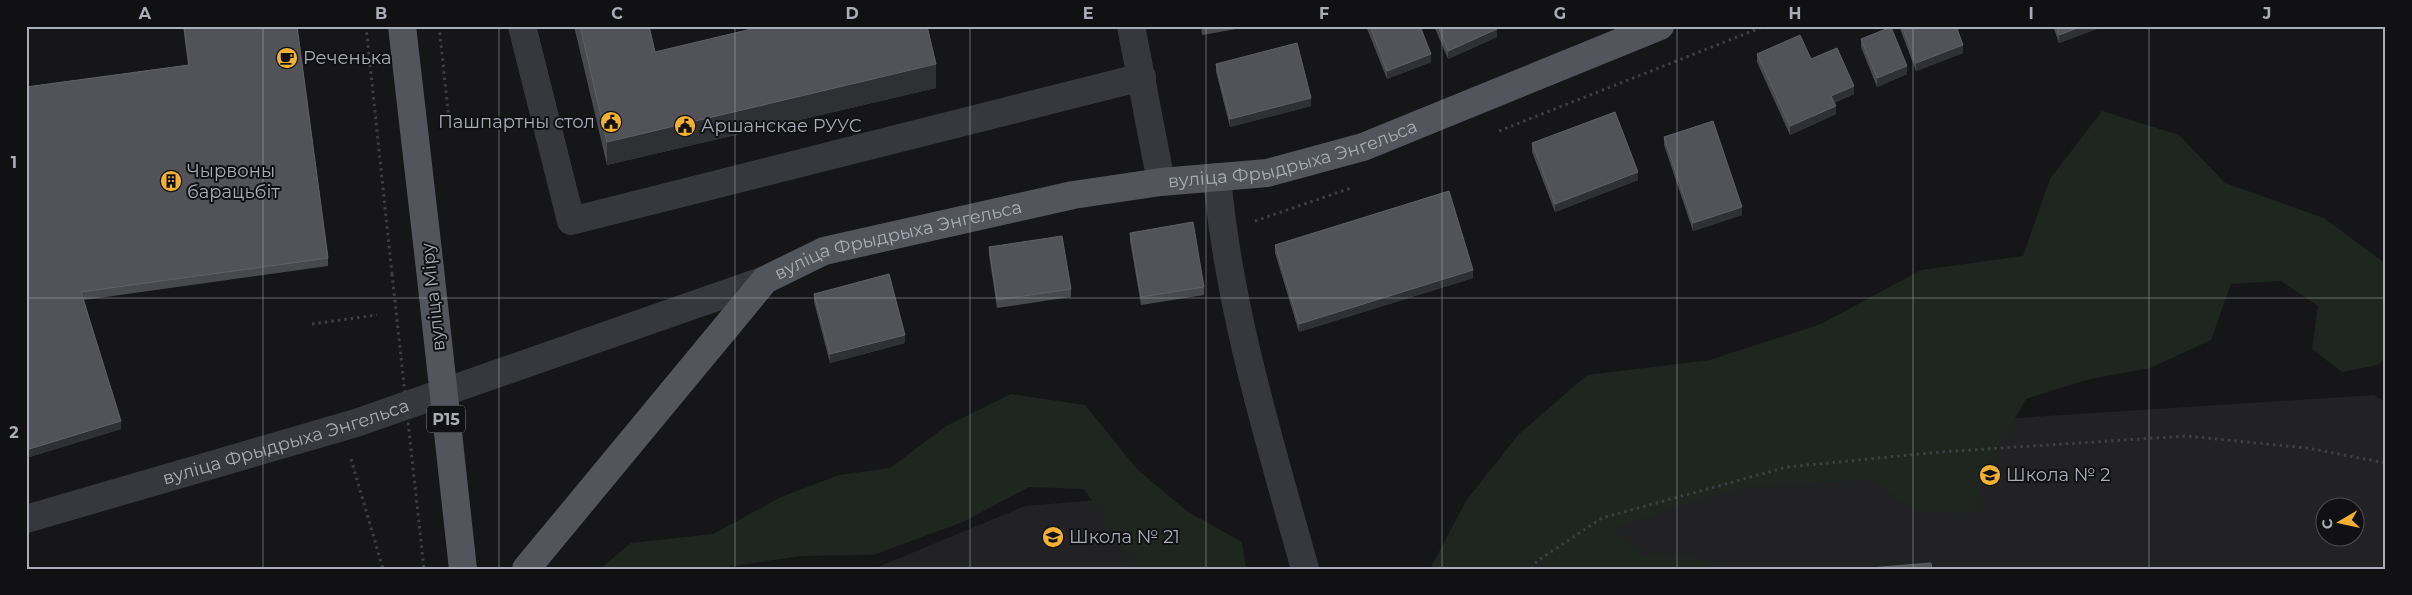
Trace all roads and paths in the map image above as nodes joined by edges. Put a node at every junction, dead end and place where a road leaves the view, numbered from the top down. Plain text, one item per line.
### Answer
1 (366, 26) edge
2 (402, 26) edge
3 (522, 26) edge
4 (1131, 26) edge
5 (1660, 26) edge
6 (1764, 26) edge
7 (1142, 77) junction
8 (1491, 134) dead end
9 (1217, 177) junction
10 (1161, 182) junction
11 (1356, 186) dead end
12 (1222, 233) junction
13 (765, 280) junction
14 (377, 315) dead end
15 (312, 324) dead end
16 (413, 431) dead end
17 (404, 434) dead end
18 (342, 458) dead end
19 (2386, 463) edge
20 (26, 519) edge
21 (383, 569) edge
22 (424, 569) edge
23 (463, 569) edge
24 (526, 569) edge
25 (1304, 569) edge
26 (1532, 569) edge

1 - 22 path, bridge
2 - 23 main road, вуліца Міру / Р15, bridge
3 - 7 street
4 - 7 street
5 - 9 main road, вуліца Фрыдрыха Энгельса
6 - 8 path
7 - 10 street
9 - 10 main road, вуліца Фрыдрыха Энгельса
9 - 12 street
10 - 13 main road, вуліца Фрыдрыха Энгельса
11 - 12 path
12 - 25 street
13 - 20 street, вуліца Фрыдрыха Энгельса
13 - 24 main road
14 - 15 path
16 - 17 path
18 - 21 path
19 - 26 path

